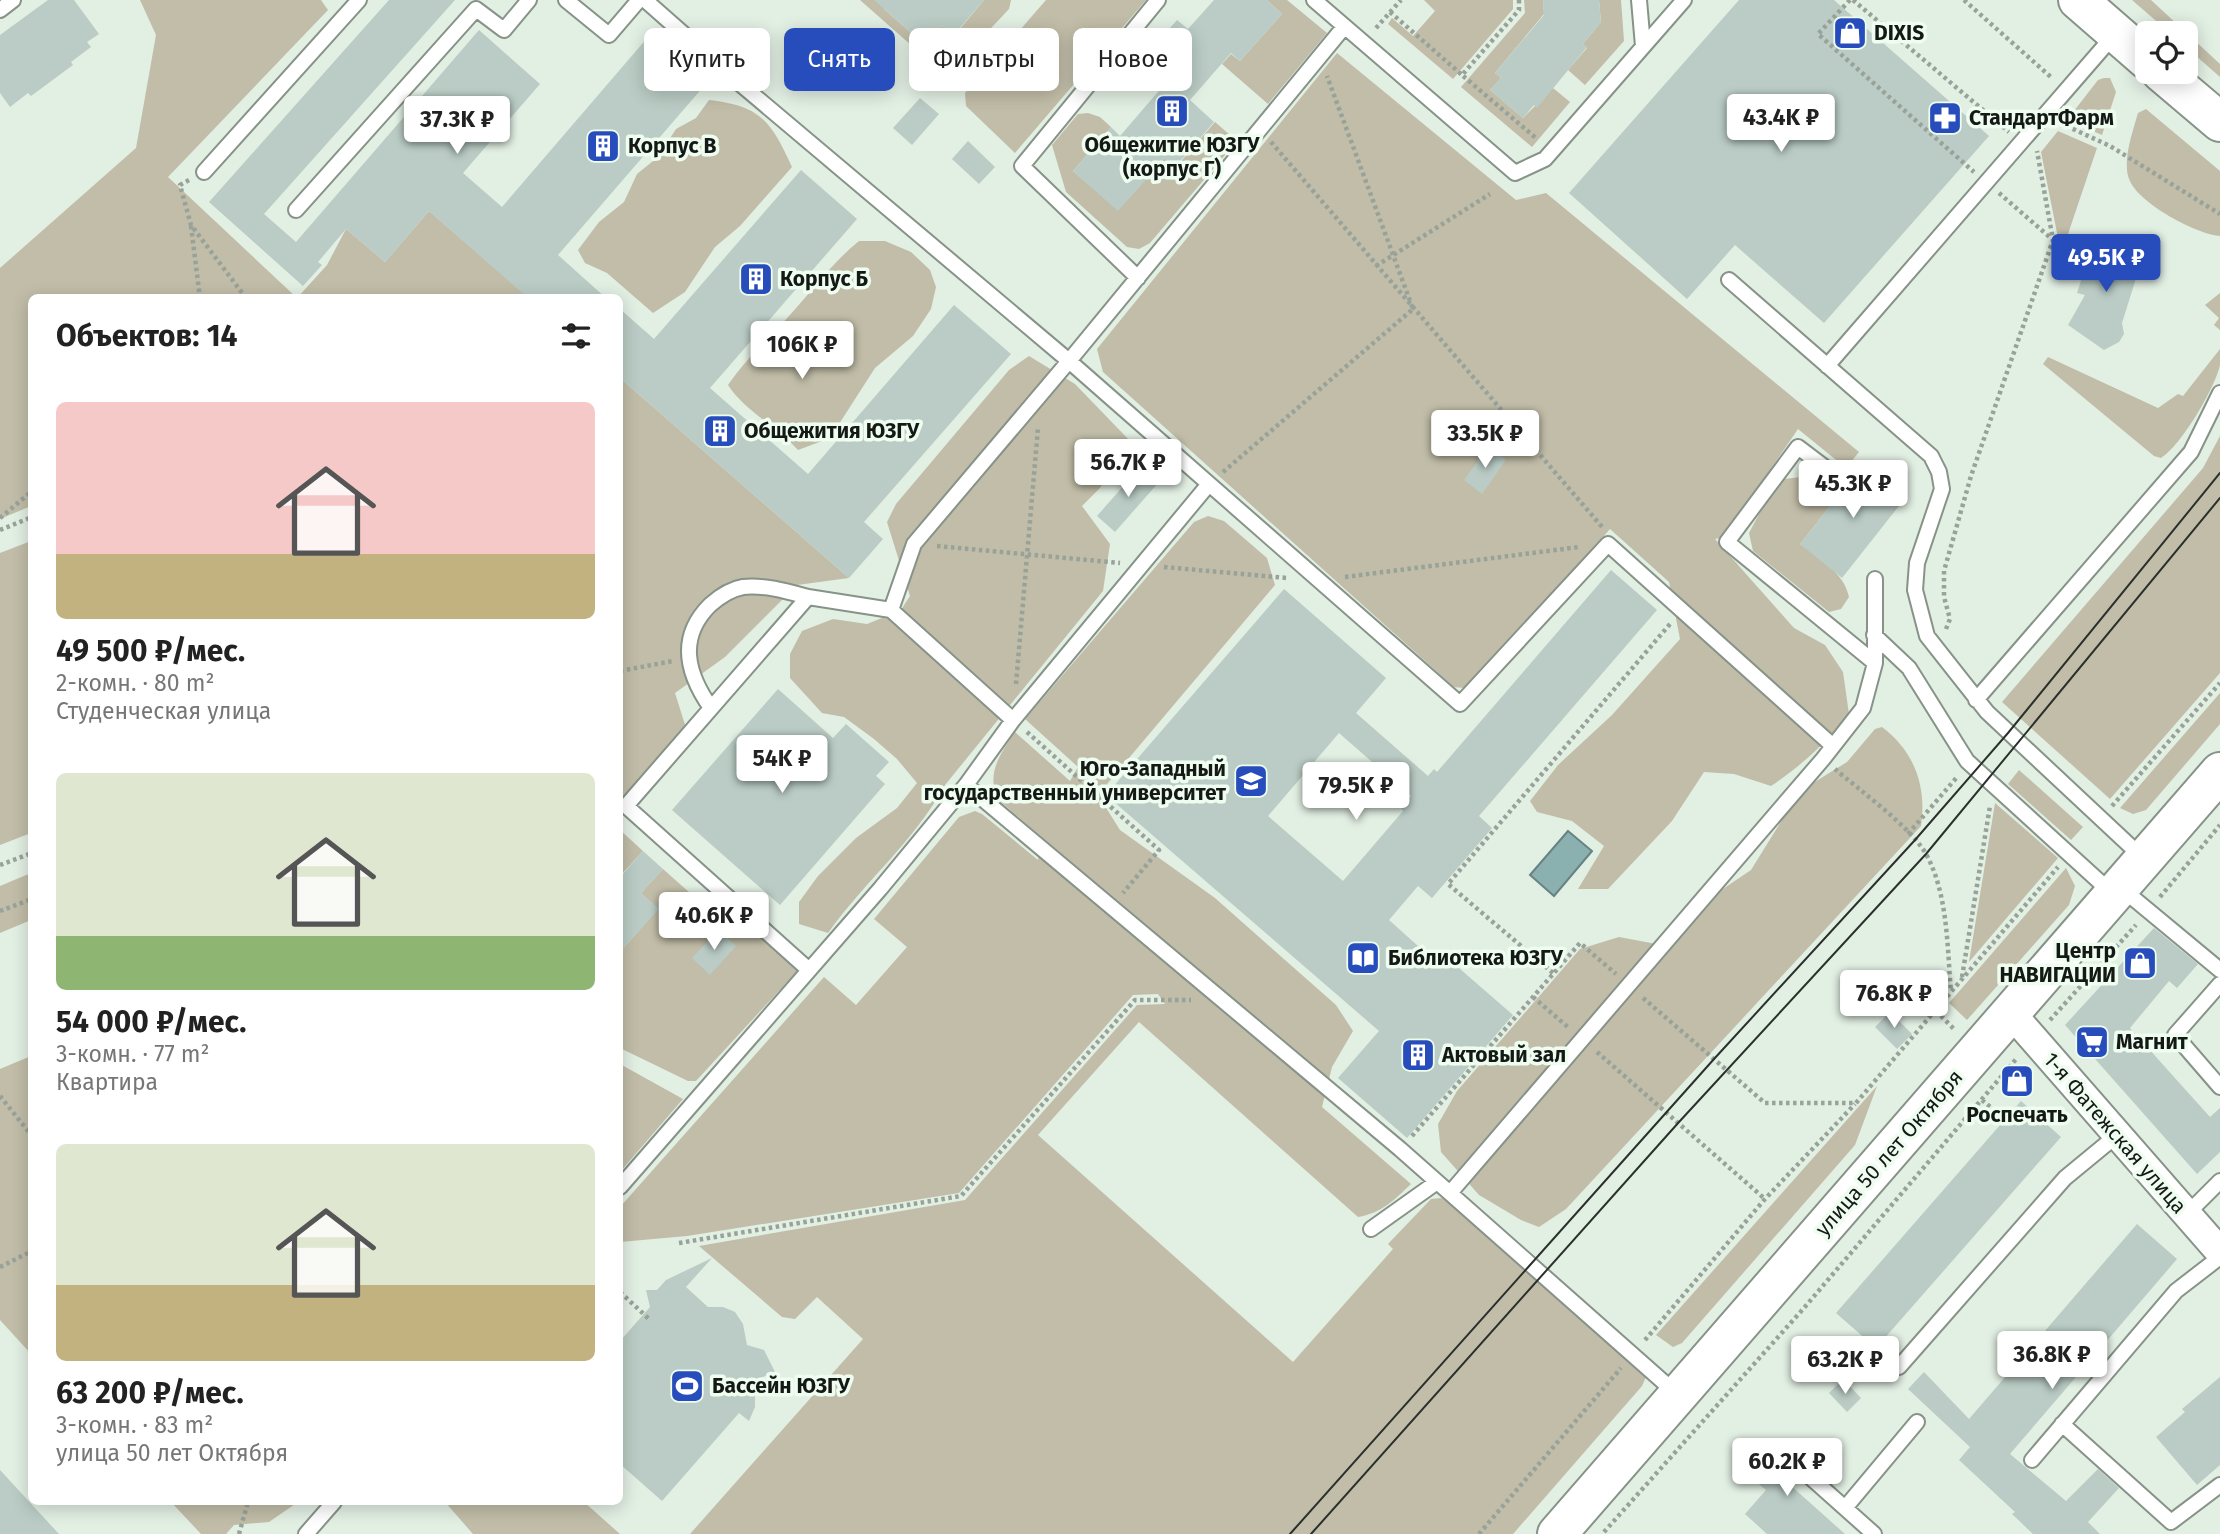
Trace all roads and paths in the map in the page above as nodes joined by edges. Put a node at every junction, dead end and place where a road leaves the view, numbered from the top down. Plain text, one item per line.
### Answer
1 (13, 0) edge
2 (359, 0) edge
3 (528, 0) edge
4 (566, 0) edge
5 (639, 0) edge
6 (645, 0) edge
7 (1158, 0) edge
8 (1314, 0) edge
9 (1401, 0) edge
10 (1519, 0) edge
11 (1639, 0) edge
12 (1684, 0) edge
13 (1850, 0) edge
14 (1964, 0) edge
15 (2078, 0) edge
16 (0, 10) edge
17 (1344, 27) junction
18 (2115, 33) junction
19 (1643, 46) junction
20 (2135, 50) edge
21 (1320, 56) junction
22 (1462, 75) junction
23 (2175, 84) edge
24 (2058, 100) junction
25 (2220, 122) edge
26 (2060, 123) dead end
27 (1545, 145) dead end
28 (2036, 147) dead end
29 (204, 172) joint
30 (1986, 183) junction
31 (1490, 194) dead end
32 (296, 210) dead end
33 (191, 225) junction
34 (2053, 240) junction
35 (1393, 256) junction
36 (1376, 266) dead end
37 (1138, 278) junction
38 (1729, 280) dead end
39 (200, 294) edge
40 (243, 294) edge
41 (1069, 361) junction
42 (1828, 366) junction
43 (2220, 393) edge
44 (1831, 472) dead end
45 (1209, 484) junction
46 (28, 494) edge
47 (0, 518) edge
48 (28, 519) edge
49 (0, 530) edge
50 (914, 544) junction
51 (1608, 544) junction
52 (1142, 565) junction
53 (1875, 579) dead end
54 (1317, 581) junction
55 (808, 597) junction
56 (891, 610) junction
57 (1672, 620) dead end
58 (1874, 635) junction
59 (1936, 651) junction
60 (688, 658) junction
61 (1875, 663) junction
62 (623, 670) edge
63 (1976, 700) junction
64 (711, 708) junction
65 (1013, 720) junction
66 (1833, 746) junction
67 (2220, 772) edge
68 (966, 785) junction
69 (1997, 789) junction
70 (2220, 825) edge
71 (28, 854) edge
72 (2144, 859) junction
73 (0, 865) edge
74 (2128, 898) junction
75 (28, 900) edge
76 (0, 911) edge
77 (809, 970) junction
78 (2220, 970) edge
79 (1553, 973) junction
80 (1962, 978) dead end
81 (2220, 984) edge
82 (1629, 985) junction
83 (1533, 996) junction
84 (1222, 1000) junction
85 (1936, 1011) dead end
86 (2022, 1026) junction
87 (1582, 1039) junction
88 (2220, 1087) edge
89 (0, 1096) edge
90 (1982, 1100) junction
91 (1856, 1103) junction
92 (2002, 1117) dead end
93 (28, 1131) edge
94 (2116, 1136) junction
95 (1401, 1149) junction
96 (2220, 1181) edge
97 (1437, 1182) junction
98 (623, 1184) edge
99 (1450, 1193) junction
100 (1765, 1199) junction
101 (2187, 1214) junction
102 (1371, 1229) dead end
103 (679, 1243) dead end
104 (28, 1253) edge
105 (2220, 1254) edge
106 (0, 1267) edge
107 (623, 1295) edge
108 (649, 1319) dead end
109 (1633, 1354) junction
110 (1899, 1367) dead end
111 (1678, 1395) junction
112 (1917, 1422) dead end
113 (2062, 1424) junction
114 (2032, 1460) dead end
115 (1809, 1476) dead end
116 (2220, 1485) edge
117 (247, 1505) edge
118 (331, 1505) edge
119 (1845, 1508) junction
120 (1559, 1533) edge
121 (239, 1534) edge
122 (306, 1534) edge
123 (1479, 1534) edge
124 (1602, 1534) edge
125 (1874, 1534) edge

1 - 16 lane
2 - 29 lane
3 - 32 lane
4 - 5 lane
6 - 41 lane
7 - 37 lane
8 - 17 lane
9 - 22 path
10 - 22 path
11 - 19 lane
12 - 19 lane
13 - 30 path
14 - 24 path
15 - 18 main road
17 - 19 lane
17 - 21 lane
18 - 20 main road
18 - 24 lane
21 - 35 path
21 - 37 lane
22 - 27 path
23 - 25 main road
24 - 26 path
24 - 30 lane
28 - 34 path
29 - 33 path
30 - 34 path
30 - 42 lane
31 - 35 path
33 - 39 path
33 - 40 path
34 - 59 path
35 - 36 path
35 - 45 path
37 - 41 lane
38 - 42 lane
41 - 45 lane
41 - 50 lane
42 - 59 lane
43 - 63 lane
44 - 61 lane
45 - 52 lane
45 - 54 lane
46 - 47 path
48 - 49 path
50 - 52 path
50 - 56 lane
51 - 54 path
51 - 54 lane
51 - 66 lane
52 - 54 path
52 - 65 lane
53 - 58 lane
55 - 56 lane
55 - 60 lane
55 - 64 lane
56 - 65 lane
57 - 79 path
58 - 61 lane
58 - 69 lane
59 - 63 lane
60 - 62 path
60 - 64 lane
61 - 66 lane
63 - 72 lane
64 - 77 lane
65 - 68 lane
66 - 82 lane
67 - 72 main road, улица 50 лет Октября
68 - 77 lane
68 - 84 lane
69 - 74 lane
69 - 80 path
70 - 74 path
71 - 73 path
72 - 74 main road, улица 50 лет Октября
74 - 78 lane
74 - 86 main road, улица 50 лет Октября
74 - 86 path
75 - 76 path
77 - 98 lane
79 - 82 path
79 - 83 path
81 - 88 lane
82 - 87 lane
82 - 91 path
83 - 87 path
83 - 95 path
84 - 95 lane
84 - 103 path
85 - 91 path
86 - 90 path
86 - 94 street, 1-я Фатежская улица
86 - 111 main road, улица 50 лет Октября
87 - 99 lane
87 - 100 path
89 - 93 path
90 - 92 path
90 - 124 path
91 - 100 path
94 - 101 street, 1-я Фатежская улица
94 - 110 lane
95 - 97 lane
96 - 101 lane
97 - 99 lane
97 - 102 lane
99 - 109 lane
100 - 109 path
101 - 105 street, 1-я Фатежская улица
104 - 106 path
105 - 113 lane
107 - 108 path
109 - 111 lane
109 - 123 path
111 - 120 main road, улица 50 лет Октября
112 - 119 lane
113 - 114 lane
113 - 116 lane
115 - 119 lane
117 - 121 path
118 - 122 lane
119 - 125 lane

